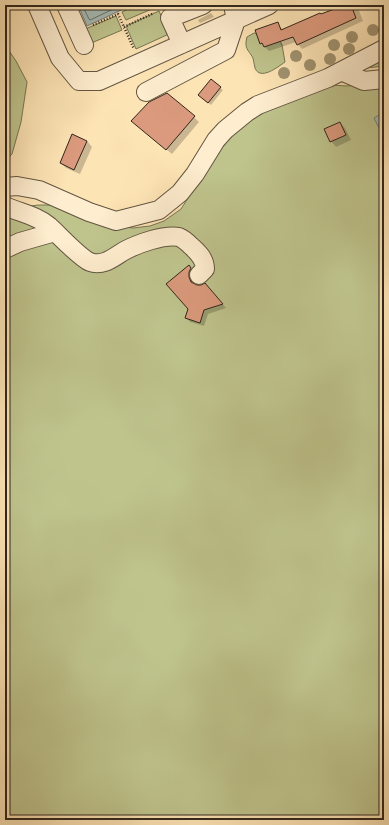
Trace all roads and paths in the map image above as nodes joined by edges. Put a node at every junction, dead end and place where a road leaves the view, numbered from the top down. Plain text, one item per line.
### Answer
1 (38, 5) edge
2 (66, 5) edge
3 (203, 5) edge
4 (269, 5) edge
5 (160, 10) dead end
6 (234, 12) edge
7 (124, 27) junction
8 (81, 38) joint
9 (182, 44) junction
10 (384, 48) edge
11 (140, 62) junction
12 (341, 71) junction
13 (384, 78) edge
14 (146, 92) dead end
15 (5, 187) edge
16 (5, 206) edge
17 (55, 232) junction
18 (5, 249) edge
19 (199, 275) dead end

1 - 11 street
2 - 8 street
3 - 9 street
4 - 6 street
5 - 7 path
6 - 9 street
6 - 14 street
7 - 8 path
7 - 11 path
9 - 11 street
10 - 12 street
12 - 13 street
12 - 15 street
16 - 17 street
17 - 18 street
17 - 19 street

